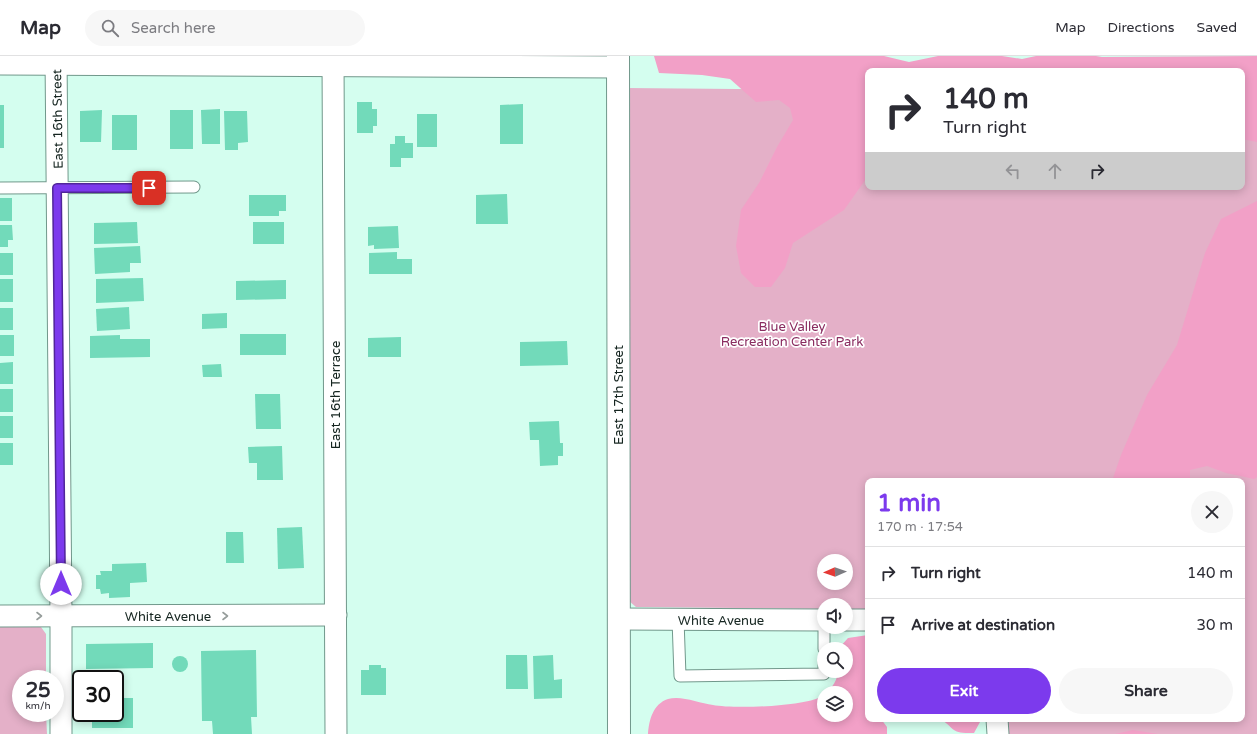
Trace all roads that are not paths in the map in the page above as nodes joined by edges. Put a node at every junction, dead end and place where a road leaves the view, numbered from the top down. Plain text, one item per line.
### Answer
1 (56, 60) edge
2 (193, 60) edge
3 (333, 60) edge
4 (473, 61) edge
5 (618, 61) edge
6 (0, 64) edge
7 (0, 188) edge
8 (57, 188) junction
9 (194, 188) dead end
10 (336, 615) junction
11 (0, 616) edge
12 (61, 616) junction
13 (619, 619) junction
14 (678, 620) junction
15 (817, 620) edge
16 (853, 620) edge
17 (865, 620) edge
18 (817, 674) edge
19 (997, 722) edge
20 (61, 734) edge
21 (336, 734) edge
22 (619, 734) edge
23 (998, 734) edge

1 - 2 street
1 - 6 street
1 - 8 street, East 16th Street
2 - 3 street
3 - 4 street
3 - 10 street, East 16th Terrace
4 - 5 street
5 - 13 street, East 17th Street
7 - 8 lane
8 - 9 lane
8 - 12 street, East 16th Street
12 -> 10 street, White Avenue
10 - 21 street, East 16th Terrace
11 -> 12 street, White Avenue
12 - 20 street, East 16th Street
13 - 14 street, White Avenue
13 - 22 street, East 17th Street
14 - 15 street, White Avenue
14 - 18 lane
16 - 17 street
19 - 23 street

